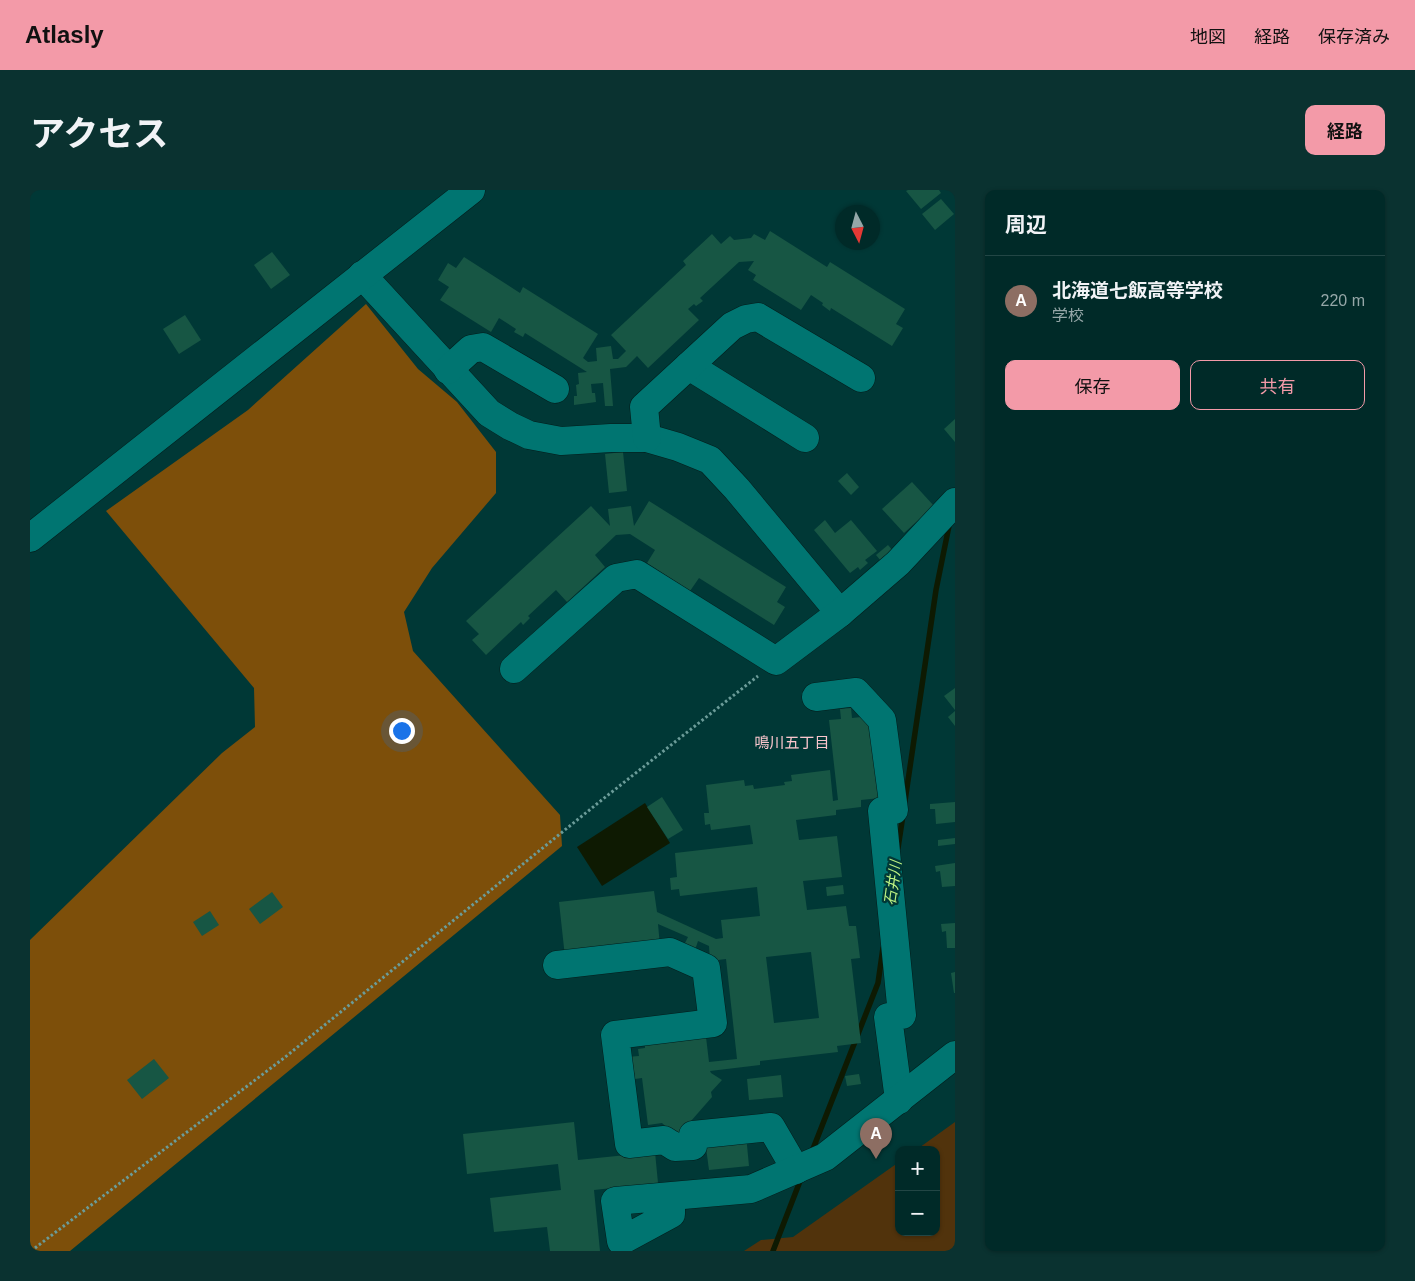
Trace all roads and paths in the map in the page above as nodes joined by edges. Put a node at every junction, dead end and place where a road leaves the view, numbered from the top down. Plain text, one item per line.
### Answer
1 (471, 190) edge
2 (362, 276) junction
3 (689, 366) junction
4 (448, 370) junction
5 (860, 378) dead end
6 (555, 389) dead end
7 (647, 438) junction
8 (805, 438) dead end
9 (955, 502) edge
10 (30, 538) edge
11 (840, 613) junction
12 (776, 662) junction
13 (514, 669) dead end
14 (816, 697) dead end
15 (557, 965) dead end
16 (955, 1055) edge
17 (899, 1100) junction
18 (796, 1170) junction
19 (671, 1196) dead end
20 (30, 1251) edge

1 - 2 street
2 - 4 street
2 - 10 street
3 - 5 street
3 - 7 street
3 - 8 street
4 - 6 street
4 - 7 street
7 - 11 street
9 - 11 street
11 - 12 street
12 - 13 street
12 - 20 path
14 - 17 street
15 - 18 street
16 - 17 street
17 - 18 street
18 - 19 street

